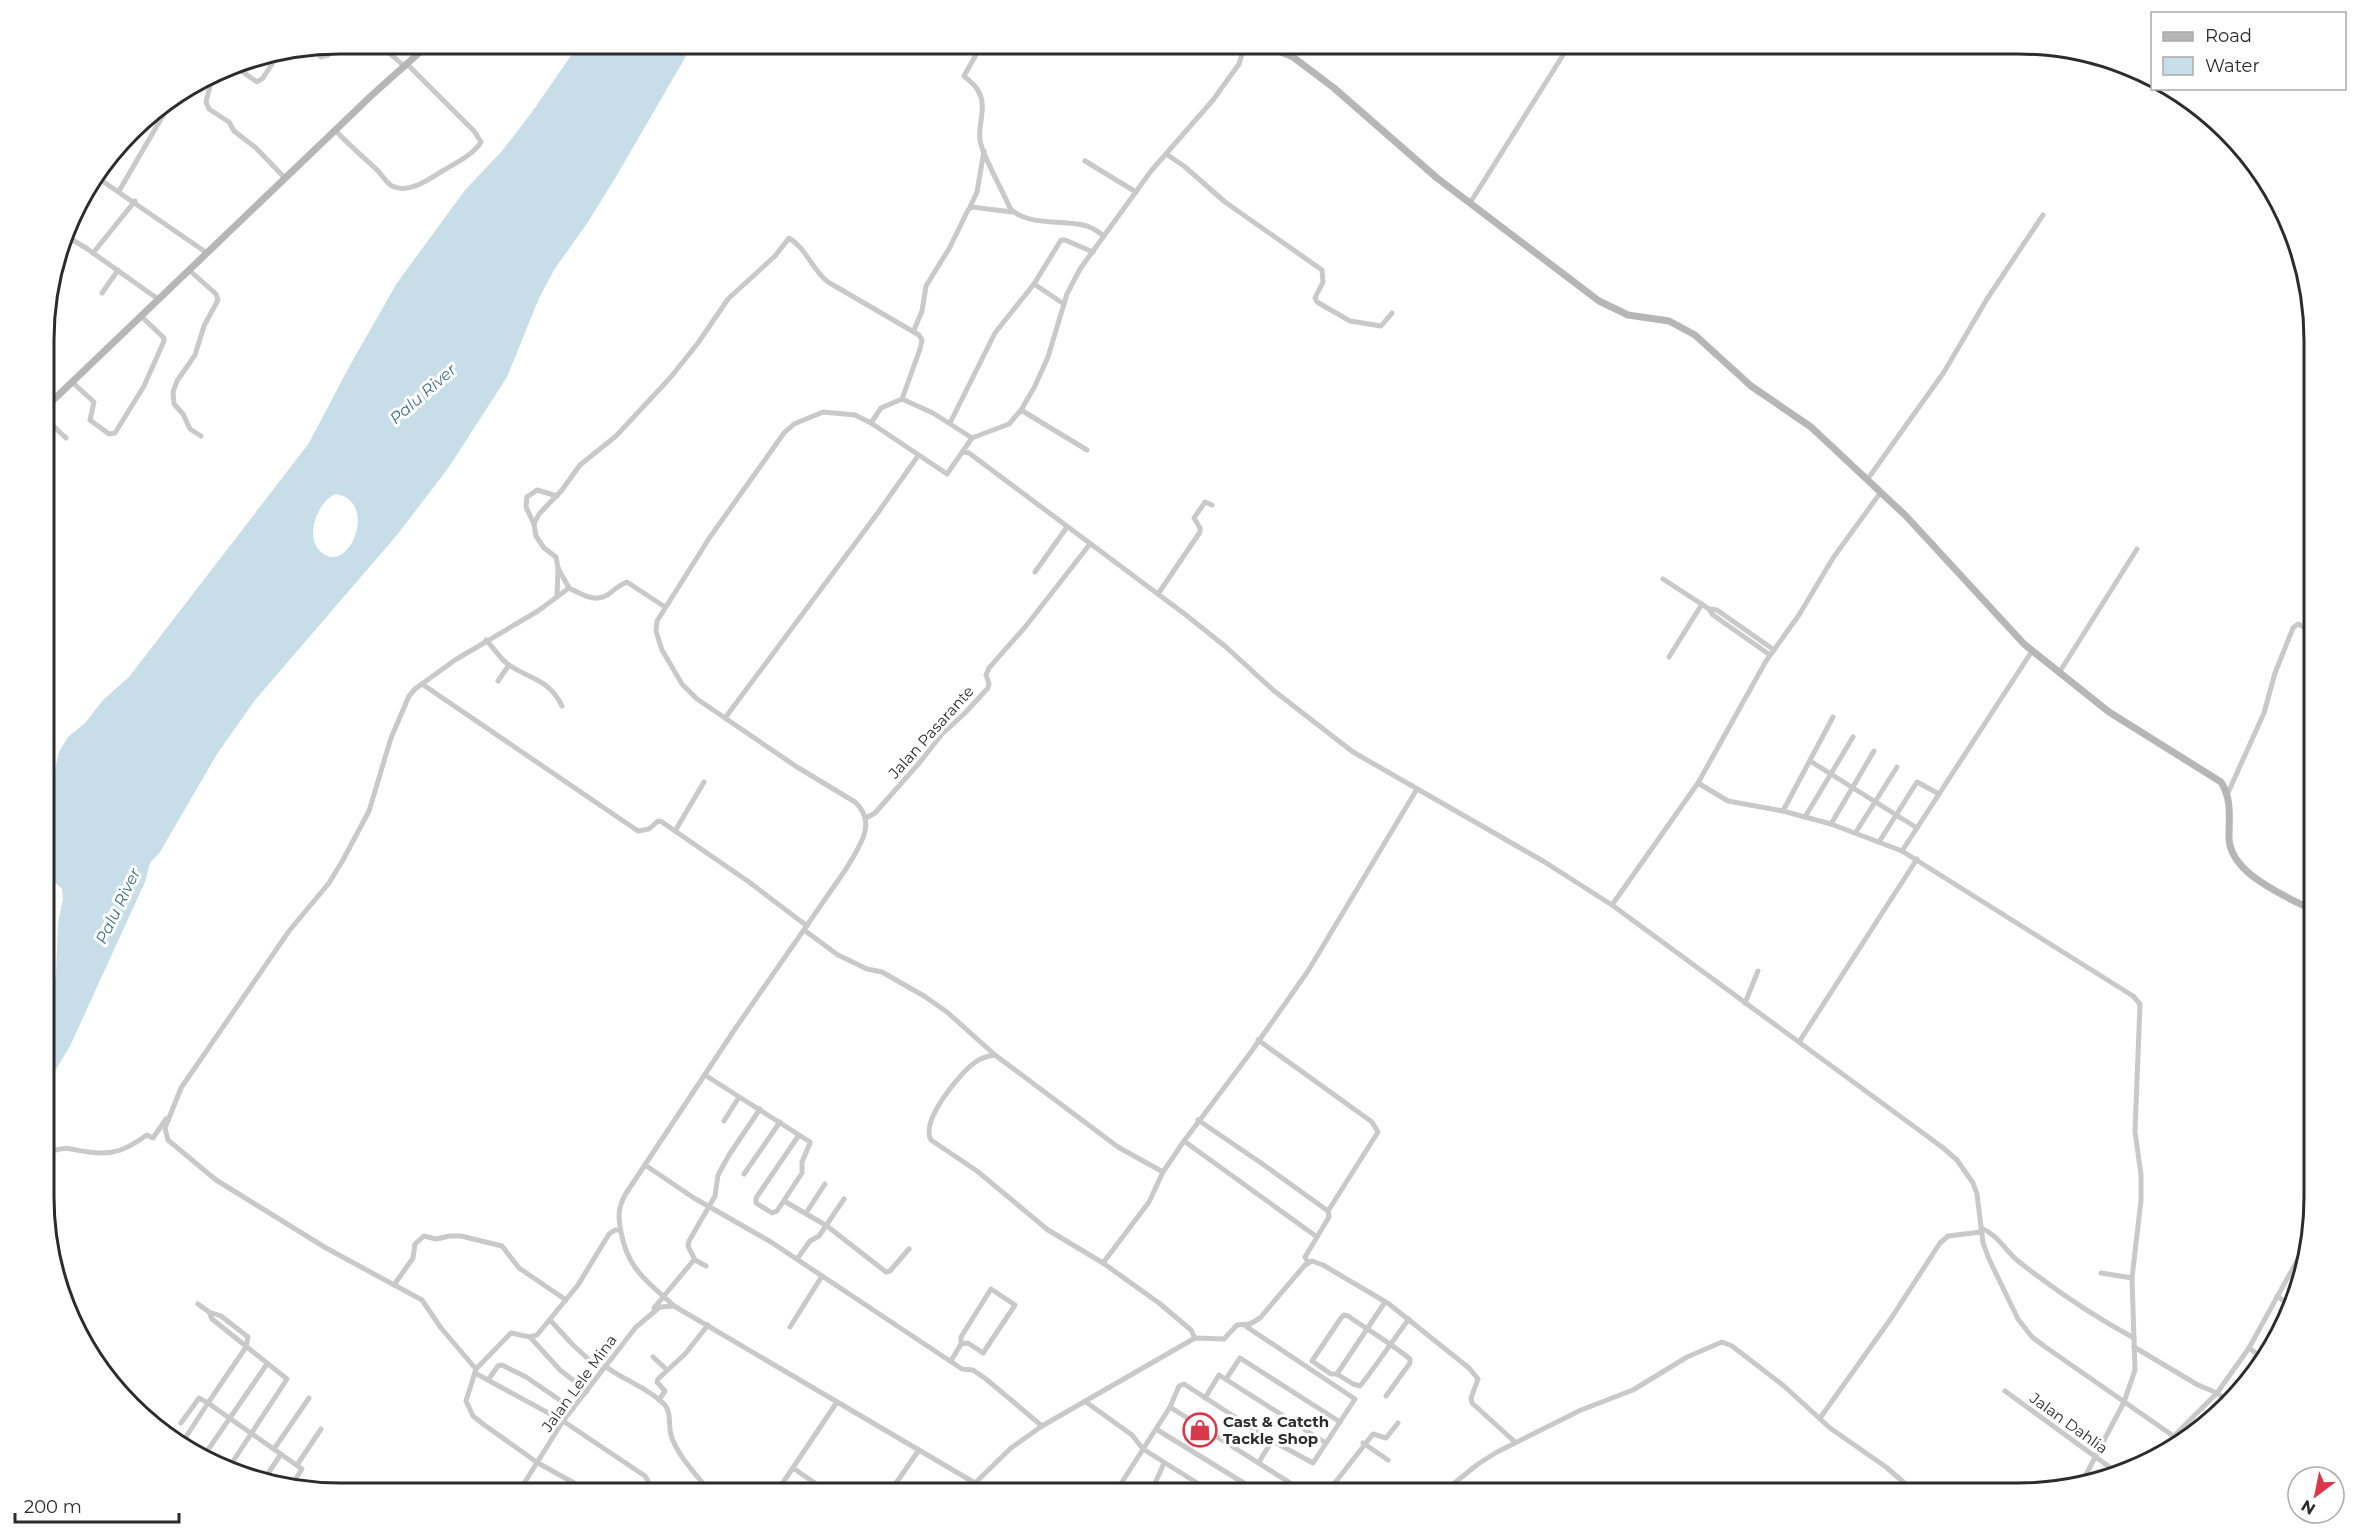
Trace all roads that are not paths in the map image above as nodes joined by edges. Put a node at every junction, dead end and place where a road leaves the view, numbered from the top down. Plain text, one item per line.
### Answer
1 (390, 54) edge
2 (418, 54) edge
3 (976, 54) edge
4 (1242, 54) edge
5 (1286, 54) edge
6 (1564, 54) edge
7 (273, 62) edge
8 (406, 65) junction
9 (242, 71) edge
10 (211, 84) edge
11 (163, 115) edge
12 (335, 130) junction
13 (984, 151) junction
14 (1166, 154) junction
15 (1085, 161) dead end
16 (285, 178) junction
17 (102, 180) edge
18 (119, 190) junction
19 (1136, 192) junction
20 (135, 201) junction
21 (1470, 203) junction
22 (970, 207) junction
23 (1014, 212) junction
24 (2043, 215) dead end
25 (1104, 236) junction
26 (72, 240) edge
27 (1093, 252) junction
28 (93, 253) junction
29 (207, 253) junction
30 (118, 270) junction
31 (189, 270) junction
32 (1034, 284) junction
33 (102, 293) dead end
34 (158, 299) junction
35 (1064, 304) junction
36 (1392, 313) dead end
37 (141, 316) junction
38 (914, 330) junction
39 (72, 382) junction
40 (902, 399) junction
41 (54, 400) edge
42 (1021, 410) junction
43 (871, 423) junction
44 (950, 423) junction
45 (54, 427) edge
46 (201, 436) dead end
47 (66, 438) dead end
48 (972, 438) junction
49 (1087, 450) dead end
50 (963, 452) junction
51 (918, 456) junction
52 (1867, 480) junction
53 (1881, 492) junction
54 (556, 496) junction
55 (1212, 505) dead end
56 (534, 524) junction
57 (1067, 526) junction
58 (1090, 544) junction
59 (2137, 549) dead end
60 (558, 567) junction
61 (1035, 572) dead end
62 (1663, 579) dead end
63 (569, 588) junction
64 (1158, 594) junction
65 (556, 597) junction
66 (1702, 604) junction
67 (665, 607) junction
68 (2304, 627) edge
69 (486, 640) junction
70 (2032, 651) junction
71 (1772, 652) junction
72 (1669, 657) dead end
73 (509, 665) junction
74 (2059, 673) junction
75 (498, 681) dead end
76 (422, 684) junction
77 (562, 706) dead end
78 (1833, 717) dead end
79 (725, 718) junction
80 (1853, 737) dead end
81 (1874, 751) dead end
82 (1810, 761) junction
83 (1897, 767) dead end
84 (1831, 774) junction
85 (704, 782) dead end
86 (1698, 783) junction
87 (1852, 788) junction
88 (1417, 789) junction
89 (1939, 794) junction
90 (2227, 795) junction
91 (1875, 802) junction
92 (1783, 811) junction
93 (1896, 815) junction
94 (1805, 817) junction
95 (866, 818) junction
96 (1831, 824) junction
97 (1917, 828) junction
98 (675, 831) junction
99 (1856, 832) junction
100 (1880, 842) junction
101 (1902, 851) junction
102 (1917, 859) junction
103 (1612, 905) junction
104 (2304, 905) edge
105 (805, 928) junction
106 (1758, 970) dead end
107 (1745, 1003) junction
108 (1258, 1040) junction
109 (1799, 1042) junction
110 (995, 1055) junction
111 (705, 1075) junction
112 (740, 1097) junction
113 (759, 1109) junction
114 (167, 1117) junction
115 (724, 1120) dead end
116 (1198, 1120) junction
117 (780, 1122) junction
118 (799, 1135) junction
119 (1184, 1141) junction
120 (56, 1150) dead end
121 (645, 1165) junction
122 (1163, 1172) junction
123 (744, 1174) dead end
124 (825, 1184) dead end
125 (844, 1199) dead end
126 (784, 1201) junction
127 (710, 1206) junction
128 (1328, 1212) junction
129 (806, 1213) junction
130 (827, 1226) junction
131 (620, 1230) junction
132 (1981, 1230) junction
133 (1317, 1237) junction
134 (909, 1249) dead end
135 (797, 1259) junction
136 (695, 1260) junction
137 (2297, 1261) edge
138 (1103, 1263) junction
139 (1308, 1263) junction
140 (706, 1266) dead end
141 (2101, 1273) dead end
142 (822, 1276) junction
143 (2132, 1278) junction
144 (394, 1285) junction
145 (2277, 1296) junction
146 (664, 1297) junction
147 (566, 1300) junction
148 (2284, 1301) edge
149 (1386, 1302) junction
150 (198, 1304) dead end
151 (674, 1306) junction
152 (651, 1312) junction
153 (1409, 1319) junction
154 (550, 1320) junction
155 (1243, 1324) junction
156 (708, 1325) junction
157 (790, 1327) dead end
158 (1367, 1329) junction
159 (530, 1337) junction
160 (1196, 1338) junction
161 (2134, 1338) junction
162 (961, 1344) junction
163 (1389, 1345) junction
164 (246, 1347) junction
165 (2134, 1347) junction
166 (2249, 1348) junction
167 (2257, 1354) edge
168 (653, 1357) dead end
169 (951, 1361) junction
170 (267, 1364) junction
171 (603, 1368) junction
172 (667, 1370) junction
173 (475, 1371) junction
174 (1337, 1374) junction
175 (1226, 1379) junction
176 (488, 1380) junction
177 (586, 1391) junction
178 (2005, 1392) dead end
179 (2217, 1393) junction
180 (1386, 1396) dead end
181 (2222, 1397) edge
182 (309, 1398) dead end
183 (1205, 1398) junction
184 (659, 1400) junction
185 (837, 1402) junction
186 (1086, 1402) junction
187 (2124, 1402) junction
188 (208, 1403) junction
189 (1170, 1407) junction
190 (573, 1410) junction
191 (1820, 1418) junction
192 (230, 1419) junction
193 (564, 1421) junction
194 (180, 1422) dead end
195 (1340, 1422) junction
196 (1398, 1423) dead end
197 (1042, 1426) junction
198 (321, 1429) dead end
199 (1156, 1429) junction
200 (252, 1434) junction
201 (2174, 1436) joint
202 (185, 1438) edge
203 (1269, 1439) junction
204 (1515, 1442) junction
205 (1326, 1443) junction
206 (1363, 1443) junction
207 (1143, 1449) junction
208 (274, 1450) junction
209 (919, 1450) junction
210 (207, 1451) edge
211 (281, 1454) junction
212 (2096, 1457) junction
213 (1388, 1460) dead end
214 (233, 1462) edge
215 (1259, 1462) junction
216 (538, 1463) junction
217 (1164, 1463) junction
218 (297, 1465) junction
219 (794, 1468) junction
220 (2110, 1468) edge
221 (268, 1474) edge
222 (2086, 1475) edge
223 (295, 1480) edge
224 (525, 1483) edge
225 (574, 1483) edge
226 (647, 1483) edge
227 (704, 1483) edge
228 (783, 1483) edge
229 (815, 1483) edge
230 (896, 1483) edge
231 (975, 1483) joint
232 (1121, 1483) edge
233 (1155, 1483) edge
234 (1197, 1483) edge
235 (1244, 1483) edge
236 (1291, 1483) edge
237 (1334, 1483) edge
238 (1454, 1483) edge
239 (1904, 1483) edge

1 - 8 street
2 - 8 street
3 - 13 street
4 - 14 street
5 - 21 street
6 - 21 street
7 - 9 street
8 - 12 street
8 - 12 street
10 - 16 street
11 - 18 street
12 - 16 street
13 - 22 street
13 - 23 street
14 - 19 street
14 - 36 street
15 - 19 street
16 - 29 street
17 - 18 street
18 - 20 street
19 - 25 street
20 - 28 street
20 - 29 street
21 - 52 street
22 - 23 street
22 - 38 street
23 - 25 street
24 - 52 street
25 - 27 street
26 - 28 street
27 - 32 street
27 - 35 street
28 - 30 street
29 - 31 street
30 - 33 street
30 - 34 street
31 - 34 street
31 - 46 street
32 - 35 street
32 - 44 street
34 - 37 street
35 - 42 street
37 - 39 street
37 - 39 street
38 - 40 street
38 - 54 street
39 - 41 street
40 - 43 street
40 - 44 street
42 - 48 street
42 - 49 street
43 - 51 street
43 - 67 street
44 - 48 street
45 - 47 street
48 - 50 street
50 - 51 street
50 - 57 street
51 - 79 street
52 - 53 street
53 - 70 street
53 - 71 street
54 - 56 street
54 - 56 street
55 - 64 street
56 - 60 street
57 - 58 street
57 - 61 street
58 - 64 street
58 - 95 street, Jalan Pasarante
59 - 74 street
60 - 63 street
60 - 65 street
62 - 66 street
63 - 65 street
63 - 67 street
64 - 88 street
65 - 69 street
66 - 71 street
66 - 72 street
67 - 79 street
68 - 90 street
69 - 73 street
69 - 76 street
70 - 74 street
70 - 89 street
71 - 86 street
73 - 75 street
73 - 77 street
74 - 90 street
76 - 98 street
76 - 114 street
78 - 82 street
79 - 95 street
80 - 84 street
81 - 87 street
82 - 84 street
82 - 92 street
83 - 91 street
84 - 87 street
84 - 94 street
85 - 98 street
86 - 92 street
86 - 103 street
87 - 91 street
87 - 96 street
88 - 103 street
88 - 108 street
89 - 93 street
89 - 97 street
90 - 104 street
91 - 93 street
91 - 99 street
92 - 94 street
93 - 97 street
93 - 100 street
94 - 96 street
95 - 105 street
96 - 99 street
97 - 101 street
98 - 105 street
99 - 100 street
100 - 101 street
101 - 102 street
102 - 109 street
102 - 143 street
103 - 107 street
105 - 110 street
105 - 111 street
106 - 107 street
107 - 109 street
108 - 116 street
108 - 128 street
109 - 132 street
110 - 122 street
110 - 138 street
111 - 112 street
111 - 121 street
112 - 113 street
112 - 115 street
113 - 117 street
113 - 127 street
114 - 120 street
114 - 144 street
116 - 119 street
116 - 128 street
117 - 118 street
117 - 123 street
118 - 126 street
118 - 126 street
119 - 122 street
119 - 133 street
121 - 127 street
121 - 131 street
122 - 138 street
124 - 129 street
125 - 130 street
126 - 129 street
127 - 135 street
127 - 136 street
128 - 133 street
129 - 130 street
130 - 134 street
130 - 135 street
131 - 146 street
131 - 147 street
132 - 161 street
132 - 187 street
132 - 191 street
133 - 139 street
135 - 142 street
136 - 140 street
136 - 146 street, Jalan Lele Mina
137 - 145 street
138 - 160 street
139 - 149 street
139 - 155 street
141 - 143 street
142 - 157 street
142 - 169 street
143 - 161 street
144 - 147 street
144 - 173 street
145 - 148 street
145 - 166 street
146 - 151 street
146 - 152 street, Jalan Lele Mina
147 - 154 street
149 - 153 street
149 - 158 street
150 - 164 street
151 - 152 street
151 - 156 street
152 - 171 street, Jalan Lele Mina
153 - 163 street
153 - 204 street
154 - 159 street
154 - 171 street
155 - 160 street
155 - 195 street
156 - 172 street
156 - 185 street
158 - 163 street
158 - 174 street
158 - 174 street
159 - 173 street
159 - 177 street
160 - 186 street
161 - 165 street
162 - 162 street
162 - 169 street
163 - 174 street
163 - 180 street
164 - 170 street
164 - 188 street
165 - 179 street
165 - 187 street
166 - 167 street
166 - 179 street
168 - 172 street
169 - 197 street
170 - 192 street
170 - 200 street
171 - 177 street, Jalan Lele Mina
171 - 184 street
172 - 184 street
173 - 176 street
173 - 216 street
175 - 183 street
175 - 195 street
175 - 205 street
176 - 190 street
176 - 193 street
177 - 190 street, Jalan Lele Mina
178 - 212 street, Jalan Dahlia
179 - 181 street
179 - 201 street
182 - 208 street
183 - 189 street
183 - 203 street
184 - 227 street
185 - 209 street
185 - 219 street
186 - 197 street
186 - 207 street
187 - 201 street
187 - 212 street
188 - 192 street
188 - 194 street
188 - 202 street
189 - 199 street
189 - 215 street
190 - 193 street, Jalan Lele Mina
191 - 204 street
191 - 239 street
192 - 200 street
192 - 210 street
193 - 216 street, Jalan Lele Mina
193 - 226 street
195 - 205 street
196 - 206 street
197 - 231 street
198 - 218 street
199 - 207 street
199 - 235 street
200 - 208 street
200 - 214 street
203 - 205 street
203 - 215 street
204 - 238 street
206 - 213 street
206 - 237 street
207 - 217 street
207 - 232 street
208 - 211 street
209 - 230 street
209 - 231 street
211 - 218 street
211 - 221 street
212 - 220 street, Jalan Dahlia
212 - 222 street
215 - 236 street
216 - 224 street, Jalan Lele Mina
216 - 225 street
217 - 233 street
217 - 234 street
218 - 223 street
219 - 228 street
219 - 229 street

